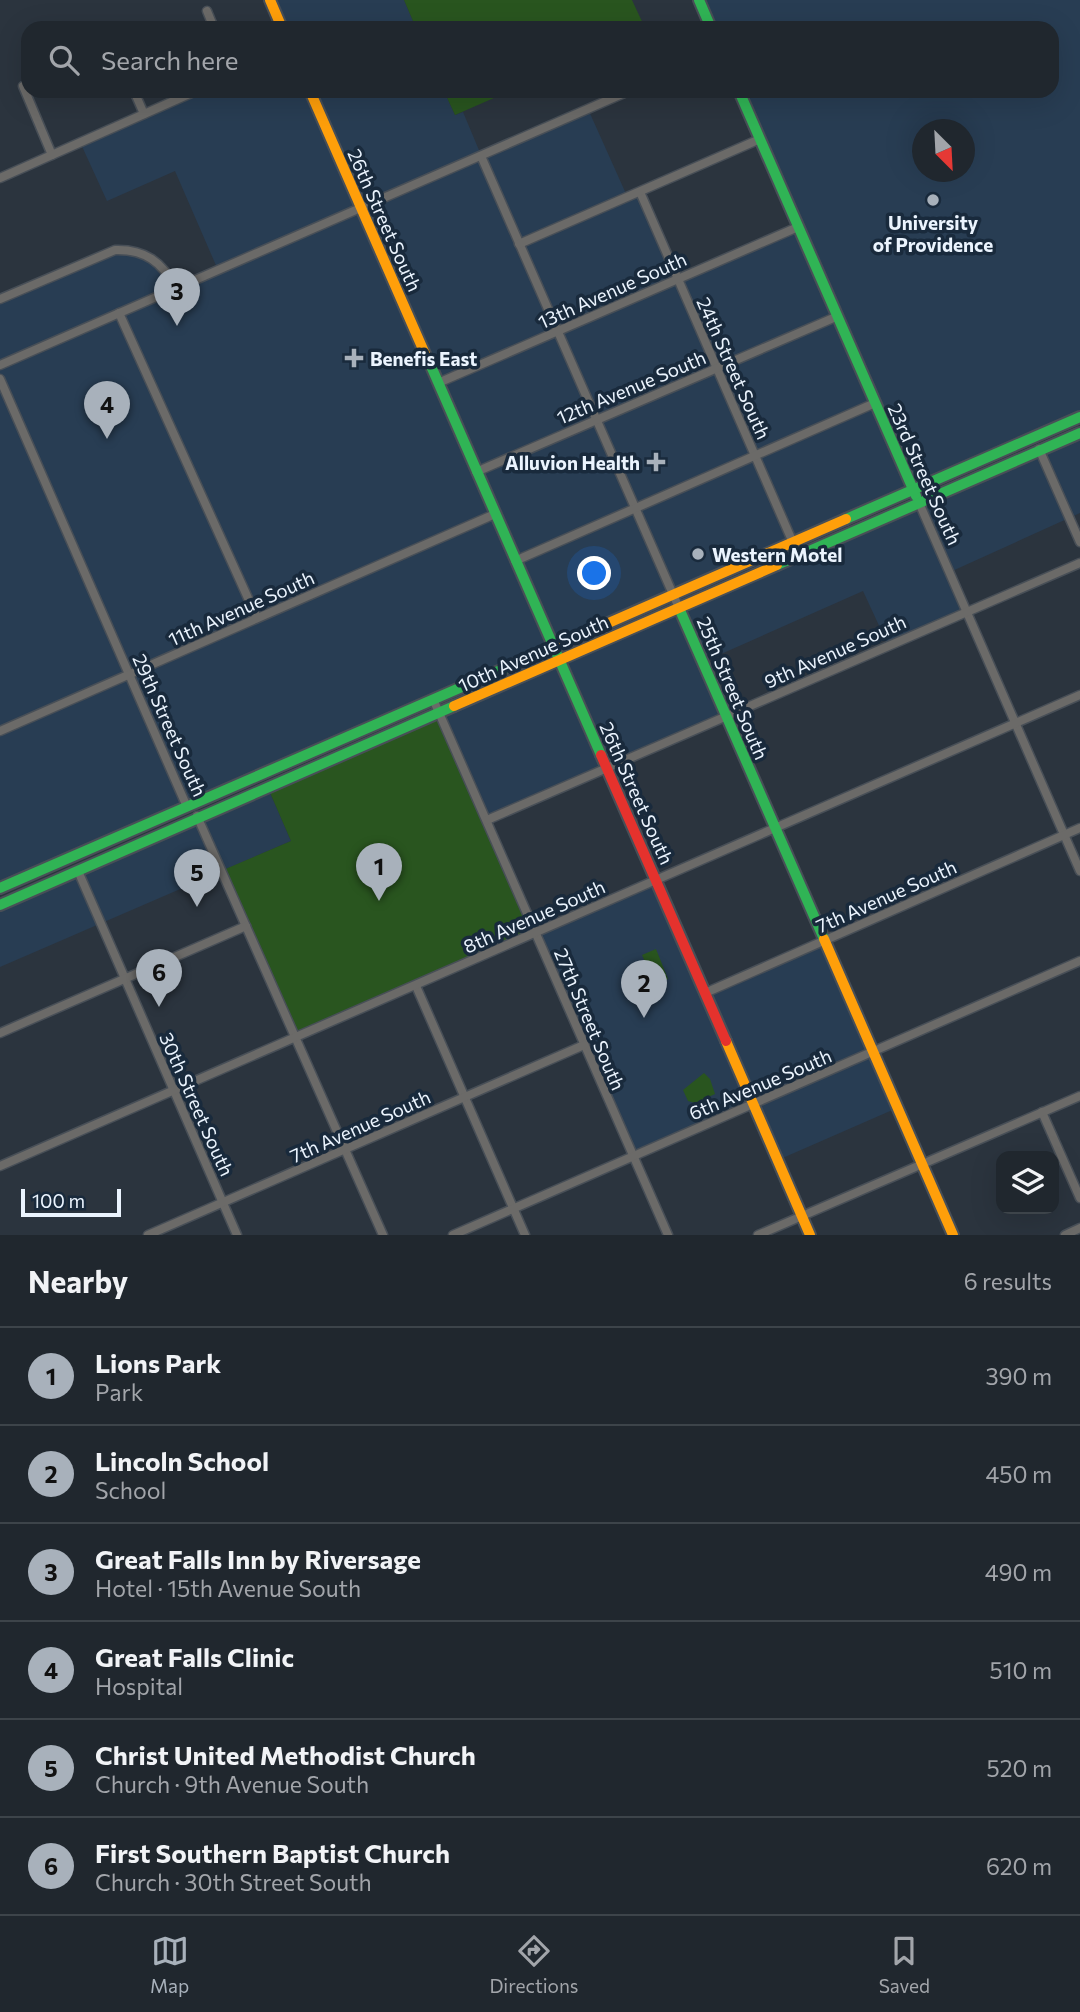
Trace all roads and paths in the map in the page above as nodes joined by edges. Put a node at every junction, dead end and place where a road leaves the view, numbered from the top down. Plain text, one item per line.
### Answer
1 (270, 0) edge
2 (699, 0) edge
3 (207, 11) dead end
4 (211, 21) edge
5 (279, 21) edge
6 (708, 21) edge
7 (28, 98) edge
8 (137, 98) edge
9 (180, 98) edge
10 (313, 98) edge
11 (613, 98) edge
12 (742, 98) edge
13 (144, 114) junction
14 (760, 139) junction
15 (52, 155) junction
16 (481, 156) junction
17 (0, 178) edge
18 (640, 191) junction
19 (360, 208) junction
20 (798, 227) junction
21 (519, 244) junction
22 (678, 278) junction
23 (176, 288) junction
24 (0, 299) edge
25 (119, 313) junction
26 (838, 316) junction
27 (557, 331) junction
28 (0, 365) edge
29 (717, 368) junction
30 (0, 379) edge
31 (438, 383) junction
32 (875, 403) junction
33 (1080, 417) edge
34 (596, 419) junction
35 (1080, 433) edge
36 (1034, 438) junction
37 (1040, 451) junction
38 (755, 456) junction
39 (476, 472) junction
40 (914, 491) junction
41 (920, 505) junction
42 (635, 508) junction
43 (495, 514) junction
44 (1080, 542) edge
45 (793, 544) junction
46 (799, 558) junction
47 (515, 561) junction
48 (1080, 563) edge
49 (673, 595) junction
50 (679, 608) junction
51 (967, 611) junction
52 (257, 618) junction
53 (552, 646) junction
54 (559, 661) junction
55 (130, 673) junction
56 (1080, 695) edge
57 (433, 699) junction
58 (440, 713) junction
59 (726, 716) junction
60 (1016, 722) junction
61 (0, 731) edge
62 (607, 768) junction
63 (185, 806) junction
64 (200, 818) junction
65 (487, 820) junction
66 (775, 827) junction
67 (1080, 828) edge
68 (1064, 835) junction
69 (78, 871) junction
70 (1080, 871) edge
71 (656, 880) junction
72 (0, 888) edge
73 (0, 905) edge
74 (246, 926) junction
75 (536, 932) junction
76 (825, 941) junction
77 (1080, 961) edge
78 (125, 979) junction
79 (416, 985) junction
80 (705, 993) junction
81 (0, 1033) edge
82 (296, 1038) junction
83 (584, 1045) junction
84 (873, 1052) junction
85 (174, 1091) junction
86 (464, 1096) junction
87 (1080, 1096) edge
88 (753, 1104) junction
89 (1042, 1112) junction
90 (345, 1150) junction
91 (633, 1157) junction
92 (921, 1163) junction
93 (0, 1166) edge
94 (1080, 1198) edge
95 (223, 1202) junction
96 (513, 1209) junction
97 (802, 1216) junction
98 (1080, 1228) edge
99 (148, 1235) edge
100 (237, 1235) edge
101 (383, 1235) edge
102 (453, 1235) edge
103 (525, 1235) edge
104 (668, 1235) edge
105 (758, 1235) edge
106 (810, 1235) edge
107 (953, 1235) edge
108 (1065, 1235) edge

1 - 5 main road
2 - 6 main road
3 - 4 street
7 - 15 street
8 - 13 street
9 - 13 street
10 - 19 main road, 26th Street South
11 - 16 street
12 - 14 main road, 23rd Street South
13 - 15 street
14 - 18 street
14 - 20 main road, 23rd Street South
15 - 17 street
16 - 19 street
16 - 21 street, 25th Street South
18 - 21 street
18 - 22 street, 24th Street South
19 - 23 street
19 - 31 main road, 26th Street South
20 - 22 street, 13th Avenue South
20 - 26 main road, 23rd Street South
21 - 27 street, 25th Street South
22 - 27 street, 13th Avenue South
22 - 29 street, 24th Street South
23 - 24 street
23 - 25 street
25 - 28 street
25 - 52 street
26 - 29 street, 12th Avenue South
26 - 32 main road, 23rd Street South
27 - 31 street, 13th Avenue South
27 - 34 street, 25th Street South
29 - 34 street, 12th Avenue South
29 - 38 street, 24th Street South
30 - 55 street, 29th Street South
31 - 39 main road, 26th Street South
32 - 38 street
32 - 40 main road, 23rd Street South
33 - 36 main road, 10th Avenue South
34 - 39 street, 12th Avenue South
34 - 42 street, 25th Street South
35 - 37 main road, 10th Avenue South
36 - 37 street
36 - 40 main road, 10th Avenue South
37 - 41 main road, 10th Avenue South
37 - 44 street
38 - 42 street
38 - 45 street, 24th Street South
39 - 43 main road, 26th Street South
40 - 41 main road, 23rd Street South
40 - 45 main road, 10th Avenue South
41 - 46 main road, 10th Avenue South
41 - 51 street, 23rd Street South
42 - 47 street
42 - 49 street, 25th Street South
43 - 47 main road, 26th Street South
43 - 52 street, 11th Avenue South
45 - 46 street, 24th Street South
45 - 49 main road, 10th Avenue South
46 - 50 main road, 10th Avenue South
47 - 53 main road, 26th Street South
48 - 51 street, 9th Avenue South
49 - 50 street, 25th Street South
49 - 53 main road, 10th Avenue South
50 - 54 main road, 10th Avenue South
50 - 59 main road, 25th Street South
51 - 59 street, 9th Avenue South
51 - 60 street, 23rd Street South
52 - 55 street, 11th Avenue South
53 - 54 main road, 26th Street South
53 - 57 main road, 10th Avenue South
54 - 58 main road, 10th Avenue South
54 - 62 main road, 26th Street South
55 - 61 street, 11th Avenue South
55 - 63 street, 29th Street South
56 - 60 street, 8th Avenue South
57 - 58 street, 27th Street South
57 - 63 main road, 10th Avenue South
58 - 64 main road, 10th Avenue South
58 - 65 street, 27th Street South
59 - 62 street, 9th Avenue South
59 - 66 main road, 25th Street South
60 - 66 street, 8th Avenue South
60 - 68 street, 23rd Street South
62 - 65 street, 9th Avenue South
62 - 71 main road, 26th Street South
63 - 64 street, 29th Street South
63 - 72 main road, 10th Avenue South
64 - 69 main road, 10th Avenue South
64 - 74 street, 29th Street South
65 - 75 street, 27th Street South
66 - 71 street, 8th Avenue South
66 - 76 main road, 25th Street South
67 - 68 street, 7th Avenue South
68 - 70 street, 23rd Street South
68 - 76 street, 7th Avenue South
69 - 73 main road, 10th Avenue South
69 - 78 street, 30th Street South
71 - 75 street, 8th Avenue South
71 - 80 main road, 26th Street South
74 - 78 street
74 - 82 street, 29th Street South
75 - 79 street, 8th Avenue South
75 - 83 street, 27th Street South
76 - 80 street, 7th Avenue South
76 - 84 main road, 25th Street South
77 - 84 street, 6th Avenue South
78 - 81 street
78 - 85 street, 30th Street South
79 - 82 street, 8th Avenue South
79 - 86 street
80 - 88 main road, 26th Street South
82 - 85 street, 8th Avenue South
82 - 90 street, 29th Street South
83 - 86 street, 7th Avenue South
83 - 91 street, 27th Street South
84 - 88 street, 6th Avenue South
84 - 92 main road, 25th Street South
85 - 93 street, 8th Avenue South
85 - 95 street, 30th Street South
86 - 90 street, 7th Avenue South
86 - 96 street
87 - 89 street
88 - 91 street, 6th Avenue South
88 - 97 main road, 26th Street South
89 - 92 street
89 - 94 street
90 - 95 street, 7th Avenue South
90 - 101 street, 29th Street South
91 - 96 street, 6th Avenue South
91 - 104 street, 27th Street South
92 - 97 street
92 - 107 main road, 25th Street South
95 - 99 street, 7th Avenue South
95 - 100 street, 30th Street South
96 - 102 street, 6th Avenue South
96 - 103 street
97 - 105 street
97 - 106 main road, 26th Street South
98 - 108 street

